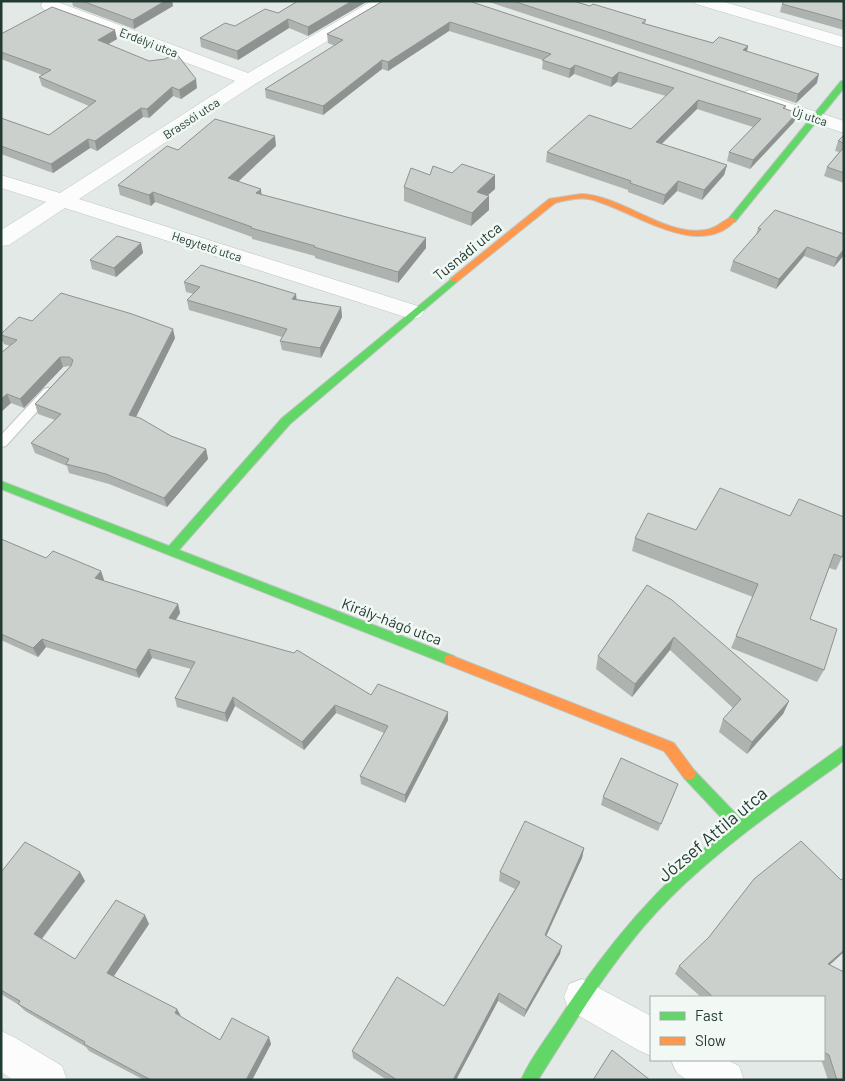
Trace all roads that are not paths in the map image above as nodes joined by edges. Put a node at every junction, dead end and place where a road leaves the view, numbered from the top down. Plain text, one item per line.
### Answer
1 (384, 1) edge
2 (702, 1) edge
3 (49, 5) dead end
4 (844, 43) edge
5 (249, 80) junction
6 (844, 83) edge
7 (732, 90) edge
8 (815, 117) junction
9 (844, 127) edge
10 (1, 181) edge
11 (64, 200) junction
12 (1, 240) edge
13 (413, 312) junction
14 (55, 385) edge
15 (1, 443) edge
16 (1, 485) edge
17 (172, 551) junction
18 (844, 751) edge
19 (740, 828) junction
20 (582, 997) junction
21 (650, 1036) edge
22 (1, 1050) edge
23 (692, 1061) edge
24 (48, 1080) edge
25 (529, 1080) edge
26 (725, 1080) edge

1 - 5 street, Brassói utca
2 - 4 street
3 - 5 street, Erdélyi utca
5 - 11 street, Brassói utca
6 - 8 street, Tusnádi utca
7 - 8 street, Új utca
8 - 9 street, Új utca
8 - 13 street, Tusnádi utca
10 - 11 street, Hegytető utca
11 - 12 street, Brassói utca
11 - 13 street, Hegytető utca
13 - 17 street, Tusnádi utca
14 - 15 lane
16 - 17 street, Király-hágó utca
17 - 19 street, Király-hágó utca
18 - 19 street, József Attila utca
19 - 20 street, József Attila utca
20 - 21 street
20 - 25 street, József Attila utca
22 - 24 street
23 - 26 street

